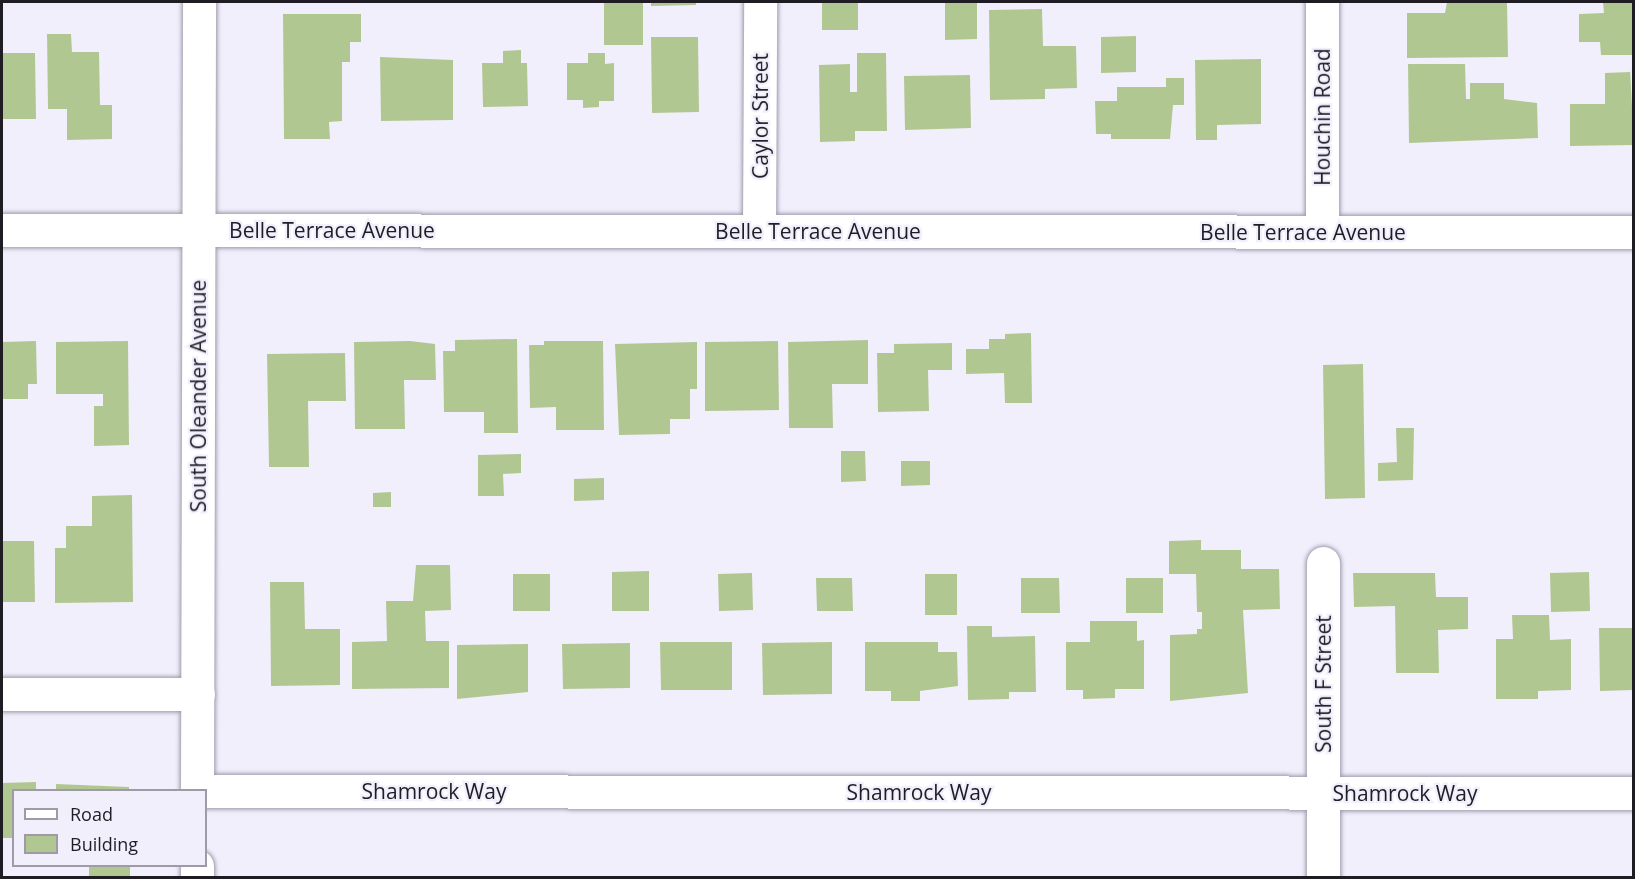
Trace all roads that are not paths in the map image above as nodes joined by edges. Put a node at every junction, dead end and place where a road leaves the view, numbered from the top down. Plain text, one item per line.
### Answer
1 (199, 2) edge
2 (760, 2) edge
3 (1322, 2) edge
4 (2, 230) edge
5 (199, 230) junction
6 (759, 231) junction
7 (1322, 232) junction
8 (1634, 232) edge
9 (1323, 563) dead end
10 (2, 693) edge
11 (198, 694) junction
12 (197, 789) edge
13 (207, 791) edge
14 (1323, 793) junction
15 (1634, 793) edge
16 (1323, 878) edge

1 - 5 street, South Oleander Avenue
2 - 6 street, Caylor Street
3 - 7 street, Houchin Road
4 - 5 street, Belle Terrace Avenue
5 - 6 street, Belle Terrace Avenue
5 - 11 street, South Oleander Avenue
6 - 7 street, Belle Terrace Avenue
7 - 8 street, Belle Terrace Avenue
9 - 14 street, South F Street
10 - 11 street
11 - 12 street, South Oleander Avenue
13 - 14 street, Shamrock Way
14 - 15 street, Shamrock Way
14 - 16 street, South F Street

